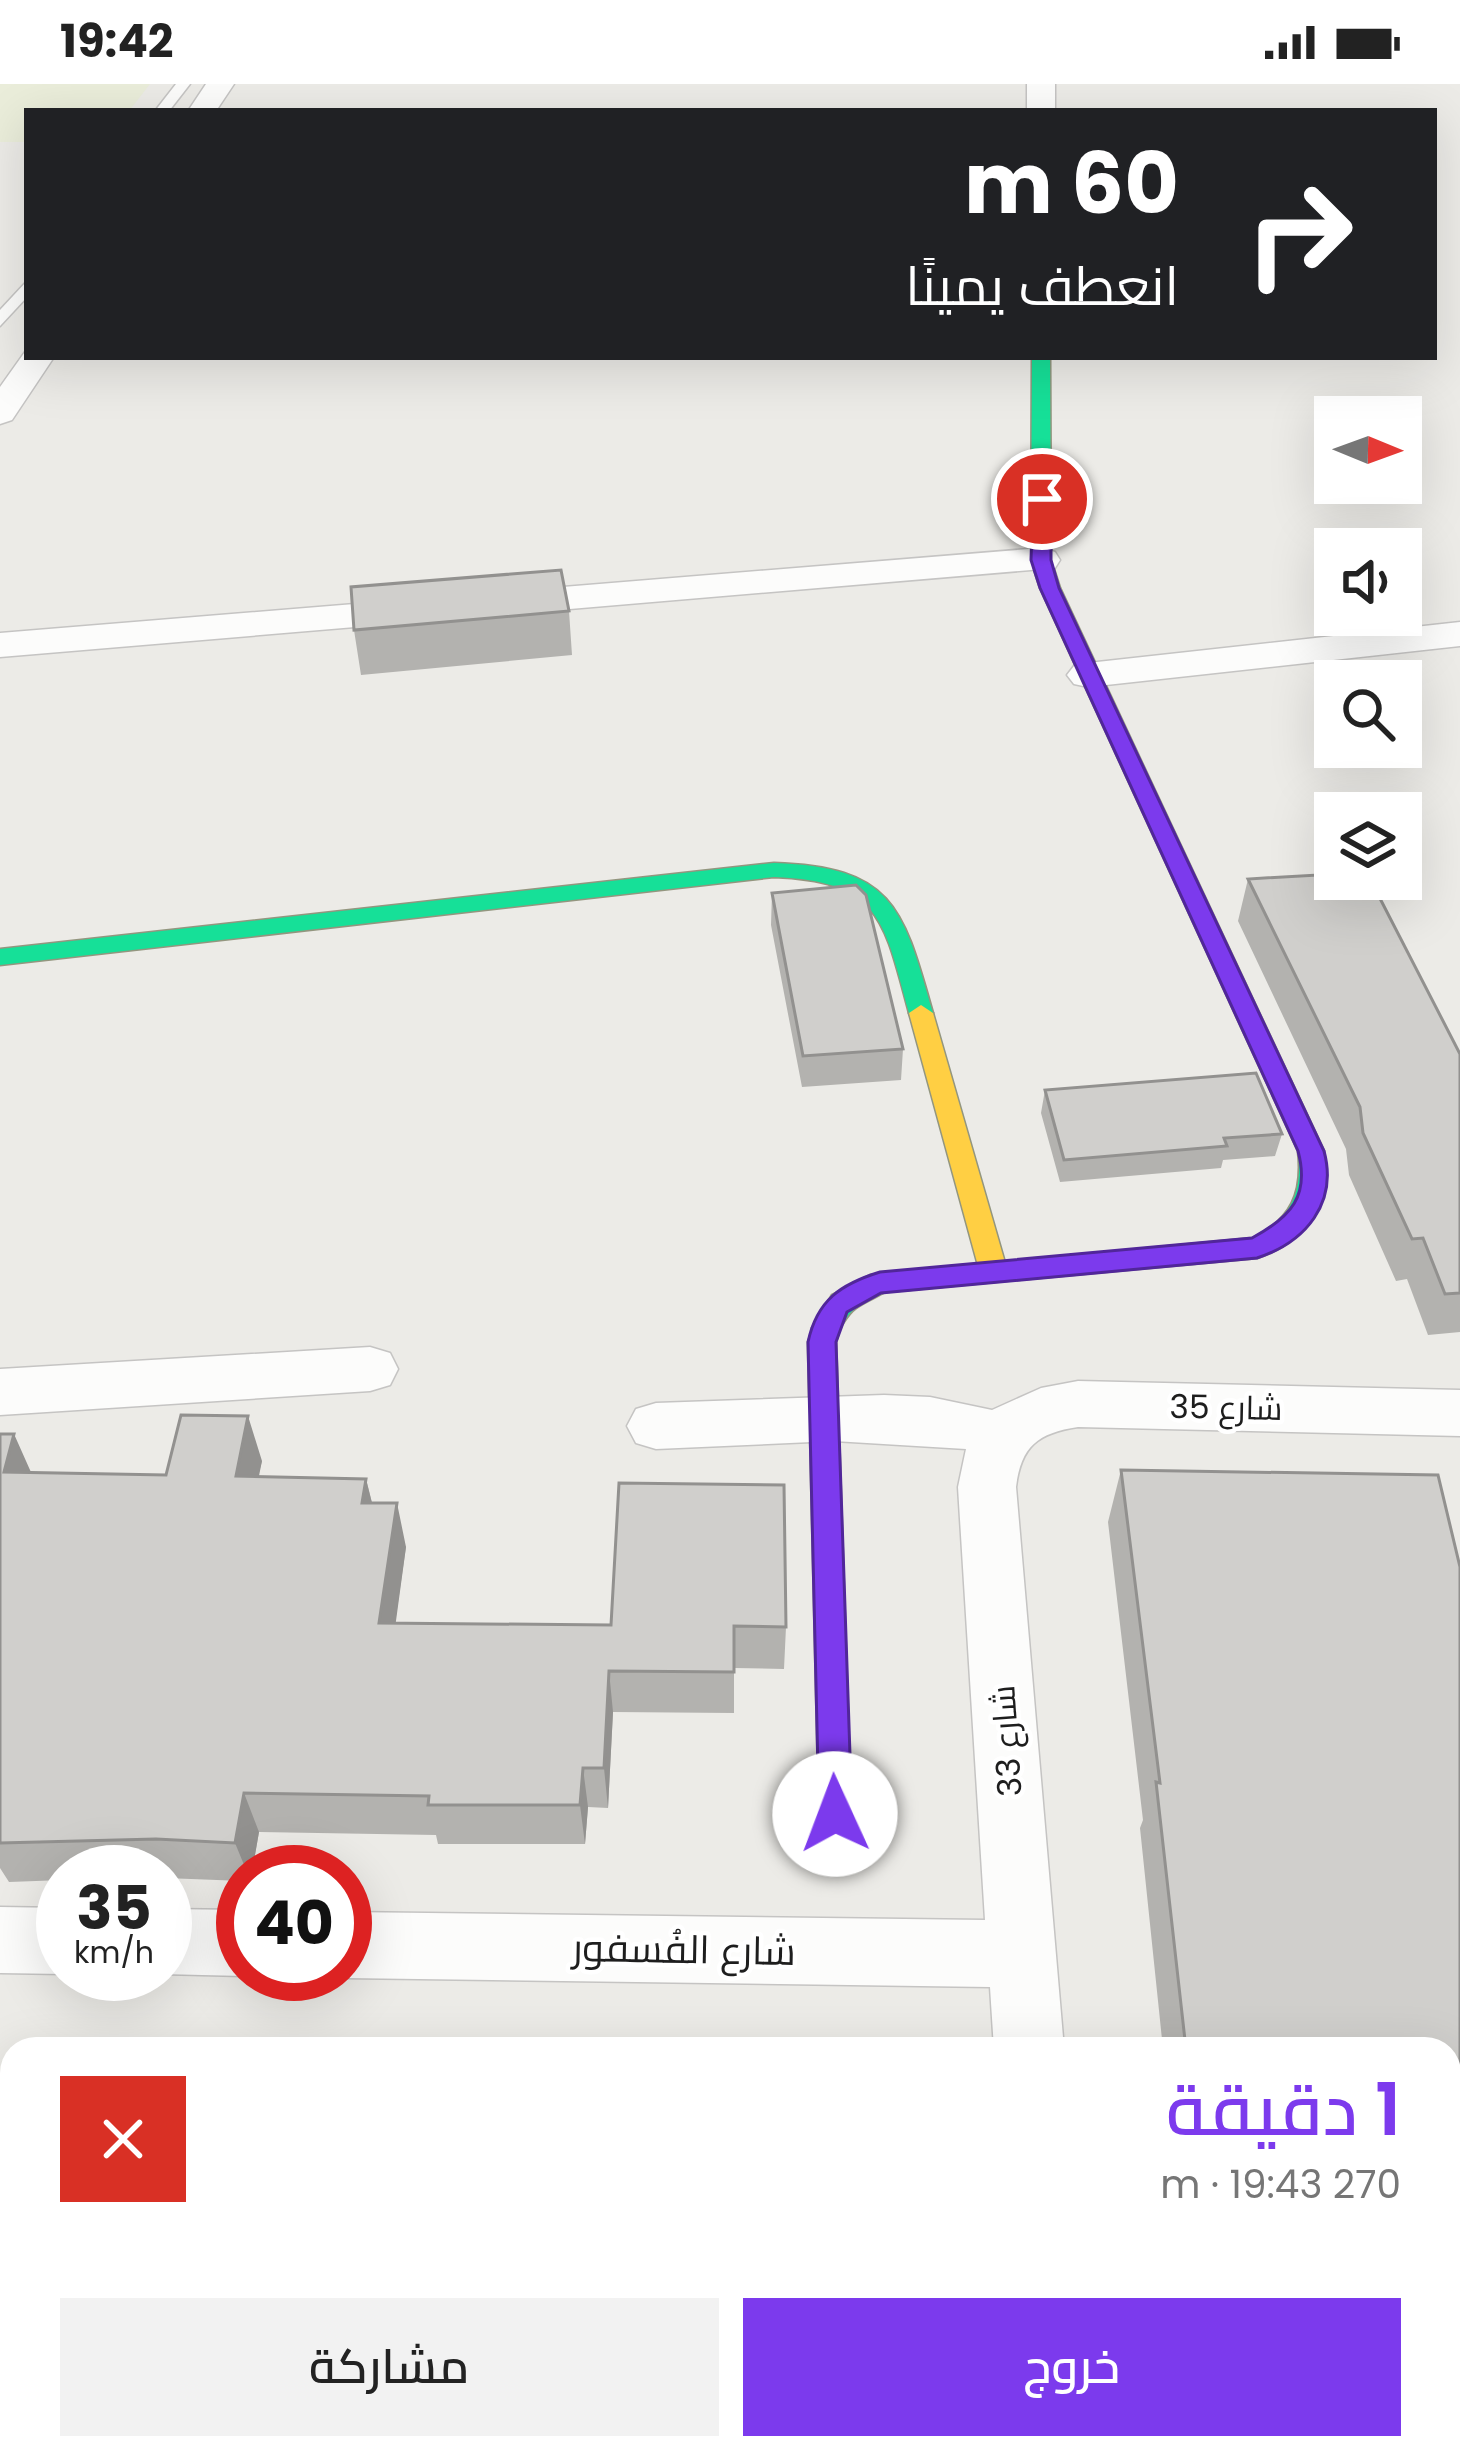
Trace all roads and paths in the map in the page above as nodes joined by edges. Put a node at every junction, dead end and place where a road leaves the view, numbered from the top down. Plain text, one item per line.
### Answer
1 (183, 84) edge
2 (164, 108) edge
3 (24, 290) edge
4 (0, 321) edge
5 (35, 360) edge
6 (1042, 360) edge
7 (0, 413) edge
8 (1041, 560) junction
9 (1460, 634) edge
10 (0, 645) edge
11 (1088, 675) junction
12 (0, 957) edge
13 (994, 1273) junction
14 (370, 1369) dead end
15 (0, 1392) edge
16 (1459, 1417) edge
17 (825, 1421) junction
18 (656, 1426) dead end
19 (1000, 1436) junction
20 (835, 1814) dead end
21 (0, 1940) edge
22 (36, 1941) edge
23 (372, 1945) edge
24 (1022, 1954) junction
25 (1028, 2037) edge

1 - 2 lane
3 - 4 lane
5 - 7 street
6 - 8 street
8 - 10 street
8 - 11 street
9 - 11 street
11 - 13 street
12 - 13 street
13 - 17 street
14 - 15 street
16 - 19 street, شارع 35
17 - 18 street
17 - 19 street
17 - 20 street
19 - 24 street, شارع 33
21 - 22 street
23 - 24 street, شارع الفُسفور
24 - 25 street, شارع 33

